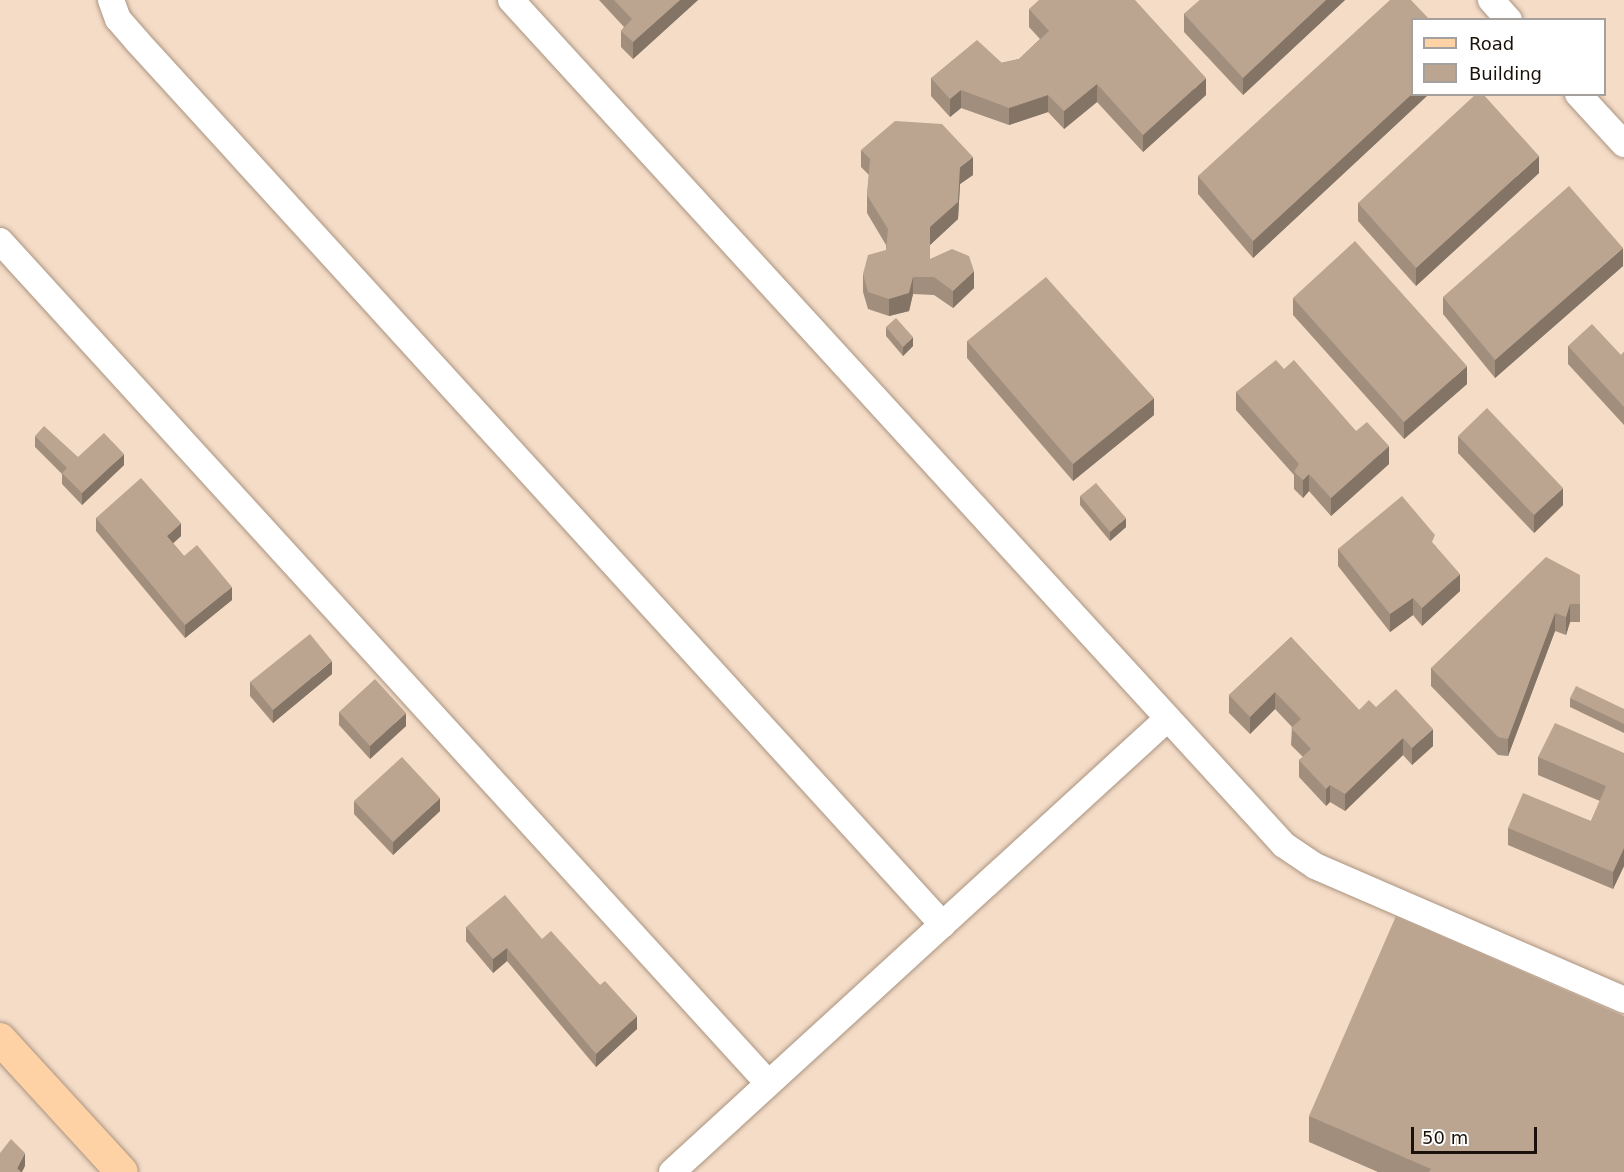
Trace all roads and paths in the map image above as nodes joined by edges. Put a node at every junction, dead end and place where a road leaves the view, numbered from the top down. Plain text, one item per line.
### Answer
1 (111, 0) edge
2 (511, 0) edge
3 (1491, 0) edge
4 (1507, 18) edge
5 (1580, 96) edge
6 (1624, 144) edge
7 (0, 241) edge
8 (1167, 719) junction
9 (943, 926) junction
10 (1624, 1000) edge
11 (0, 1039) edge
12 (768, 1083) junction
13 (122, 1172) edge
14 (672, 1172) edge

1 - 9 street
2 - 8 street
3 - 4 street
5 - 6 street
7 - 12 street
8 - 9 street
8 - 10 street
9 - 12 street
11 - 13 main road
12 - 14 street

